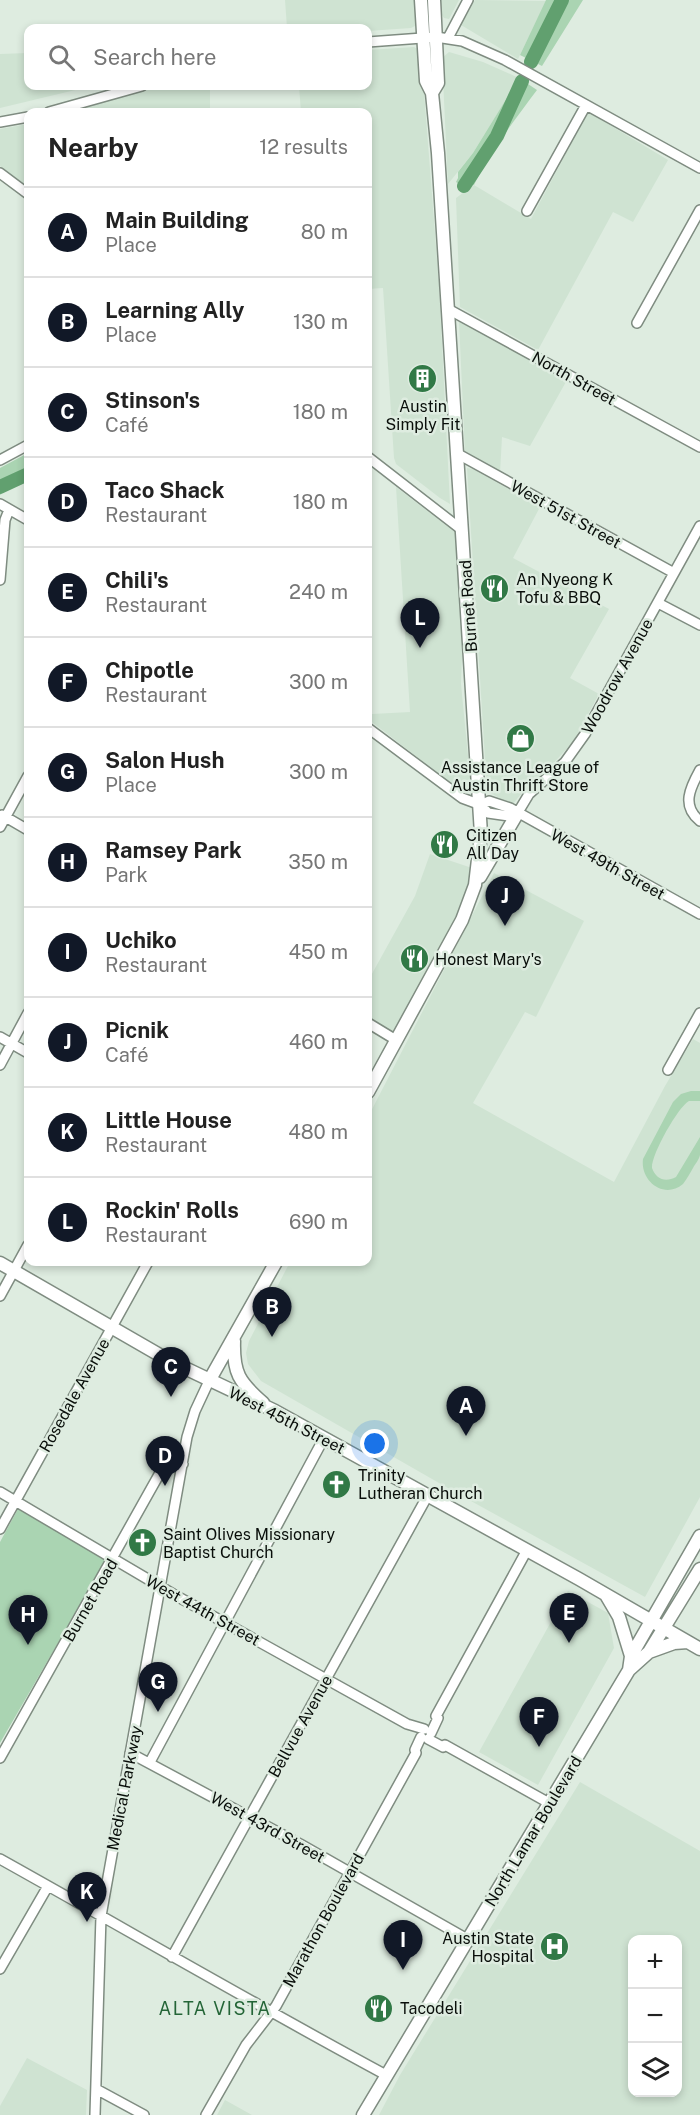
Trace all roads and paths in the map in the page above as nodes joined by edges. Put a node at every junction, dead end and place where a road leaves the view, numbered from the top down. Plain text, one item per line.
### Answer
1 (421, 0) edge
2 (434, 0) edge
3 (468, 0) edge
4 (436, 37) junction
5 (372, 42) edge
6 (128, 90) edge
7 (586, 105) junction
8 (63, 108) edge
9 (24, 118) edge
10 (0, 122) edge
11 (700, 168) edge
12 (0, 173) edge
13 (24, 191) edge
14 (700, 210) edge
15 (527, 211) dead end
16 (448, 309) junction
17 (637, 323) dead end
18 (24, 447) edge
19 (700, 447) edge
20 (458, 454) junction
21 (0, 460) edge
22 (372, 460) edge
23 (0, 504) edge
24 (9, 510) junction
25 (24, 518) edge
26 (700, 526) edge
27 (462, 530) junction
28 (674, 573) junction
29 (0, 580) edge
30 (658, 603) junction
31 (700, 626) edge
32 (372, 731) edge
33 (700, 770) edge
34 (24, 782) edge
35 (481, 805) junction
36 (517, 814) junction
37 (3, 816) edge
38 (700, 821) edge
39 (0, 827) edge
40 (24, 828) edge
41 (475, 885) junction
42 (700, 914) edge
43 (700, 1013) edge
44 (24, 1021) edge
45 (372, 1025) edge
46 (0, 1037) edge
47 (396, 1040) junction
48 (12, 1044) junction
49 (24, 1051) edge
50 (0, 1065) edge
51 (668, 1070) dead end
52 (372, 1085) edge
53 (24, 1252) edge
54 (0, 1263) edge
55 (146, 1266) edge
56 (274, 1266) edge
57 (14, 1271) junction
58 (0, 1296) edge
59 (112, 1327) junction
60 (234, 1339) junction
61 (209, 1381) junction
62 (271, 1409) junction
63 (324, 1438) junction
64 (183, 1464) junction
65 (0, 1492) edge
66 (428, 1495) junction
67 (15, 1501) junction
68 (0, 1529) edge
69 (700, 1536) edge
70 (527, 1550) junction
71 (113, 1559) junction
72 (700, 1569) edge
73 (162, 1587) junction
74 (606, 1594) junction
75 (651, 1620) junction
76 (225, 1622) junction
77 (664, 1628) junction
78 (688, 1642) junction
79 (700, 1649) edge
80 (649, 1652) junction
81 (631, 1656) junction
82 (629, 1670) junction
83 (326, 1679) junction
84 (426, 1735) junction
85 (130, 1753) junction
86 (0, 1758) edge
87 (150, 1762) junction
88 (549, 1803) junction
89 (250, 1817) junction
90 (0, 1859) edge
91 (350, 1873) junction
92 (48, 1886) junction
93 (101, 1916) junction
94 (467, 1939) junction
95 (172, 1957) junction
96 (0, 1969) edge
97 (270, 2012) junction
98 (386, 2075) junction
99 (96, 2089) junction
100 (95, 2115) edge
101 (144, 2115) edge
102 (206, 2115) edge
103 (363, 2115) edge

1 - 4 main road, Burnet Road
2 - 4 main road, Burnet Road
3 - 4 street
4 - 5 street
4 - 7 street
4 - 16 main road, Burnet Road
6 - 8 street
7 - 11 street
7 - 15 street
9 - 10 street
12 - 13 street
14 - 17 street
16 - 19 street, North Street
16 - 20 main road, Burnet Road
18 - 21 street
20 - 27 main road, Burnet Road
20 - 28 street, West 51st Street
22 - 27 street
23 - 24 street
24 - 25 street
24 - 29 street
26 - 28 street, Woodrow Avenue
27 - 35 main road, Burnet Road
28 - 30 street, Woodrow Avenue
30 - 31 street
30 - 36 street, Woodrow Avenue
32 - 35 street, West 49th Street
33 - 38 street
34 - 37 street
35 - 36 street, West 49th Street
35 - 41 main road, Burnet Road
36 - 41 main road
36 - 42 street, West 49th Street
37 - 39 street
37 - 40 street
41 - 47 main road, Burnet Road
43 - 51 street
44 - 48 street
45 - 47 street
46 - 48 street
47 - 52 main road, Burnet Road
48 - 49 street
48 - 50 street
53 - 57 street
54 - 57 main road, West 45th Street
55 - 59 street, Rosedale Avenue
56 - 60 main road
57 - 58 street
57 - 59 main road, West 45th Street
59 - 61 main road, West 45th Street
59 - 67 street, Rosedale Avenue
60 - 61 main road
60 - 62 main road
61 - 62 main road, West 45th Street
61 - 64 street
62 - 63 main road, West 45th Street
63 - 66 main road, West 45th Street
63 - 76 street
64 - 71 street, Burnet Road
64 - 73 street, Medical Parkway
65 - 67 street, West 44th Street
66 - 70 main road, West 45th Street
66 - 83 street, Bellvue Avenue
67 - 68 street, Rosedale Avenue
67 - 71 street, West 44th Street
69 - 75 main road, North Lamar Boulevard
70 - 74 main road, West 45th Street
70 - 84 street, Marathon Boulevard
71 - 73 street, West 44th Street
71 - 86 street, Burnet Road
72 - 77 main road, North Lamar Boulevard
73 - 76 street, West 44th Street
73 - 85 street, Medical Parkway
74 - 75 main road, West 45th Street
74 - 81 main road
75 - 77 main road, West 45th Street
75 - 81 main road, North Lamar Boulevard
76 - 83 street, West 44th Street
76 - 87 street
77 - 78 main road, West 45th Street
77 - 80 main road, North Lamar Boulevard
78 - 79 main road, West 45th Street
78 - 80 main road
80 - 82 main road, North Lamar Boulevard
81 - 82 main road, North Lamar Boulevard
82 - 88 main road, North Lamar Boulevard
83 - 84 street, West 44th Street
83 - 89 street, Bellvue Avenue
84 - 88 street, West 44th Street
84 - 91 street, Marathon Boulevard
85 - 87 street, West 43rd Street
85 - 93 street, Medical Parkway
87 - 89 street, West 43rd Street
88 - 94 main road, North Lamar Boulevard
89 - 91 street, West 43rd Street
89 - 95 street, Bellvue Avenue
90 - 92 street
91 - 94 street, West 43rd Street
91 - 97 street, Marathon Boulevard
92 - 93 street
92 - 96 street
93 - 95 street
93 - 99 street, Medical Parkway
94 - 98 main road, North Lamar Boulevard
95 - 97 street
97 - 98 street
97 - 102 street, Marathon Boulevard
98 - 103 main road, North Lamar Boulevard
99 - 100 street, Medical Parkway
99 - 101 street

